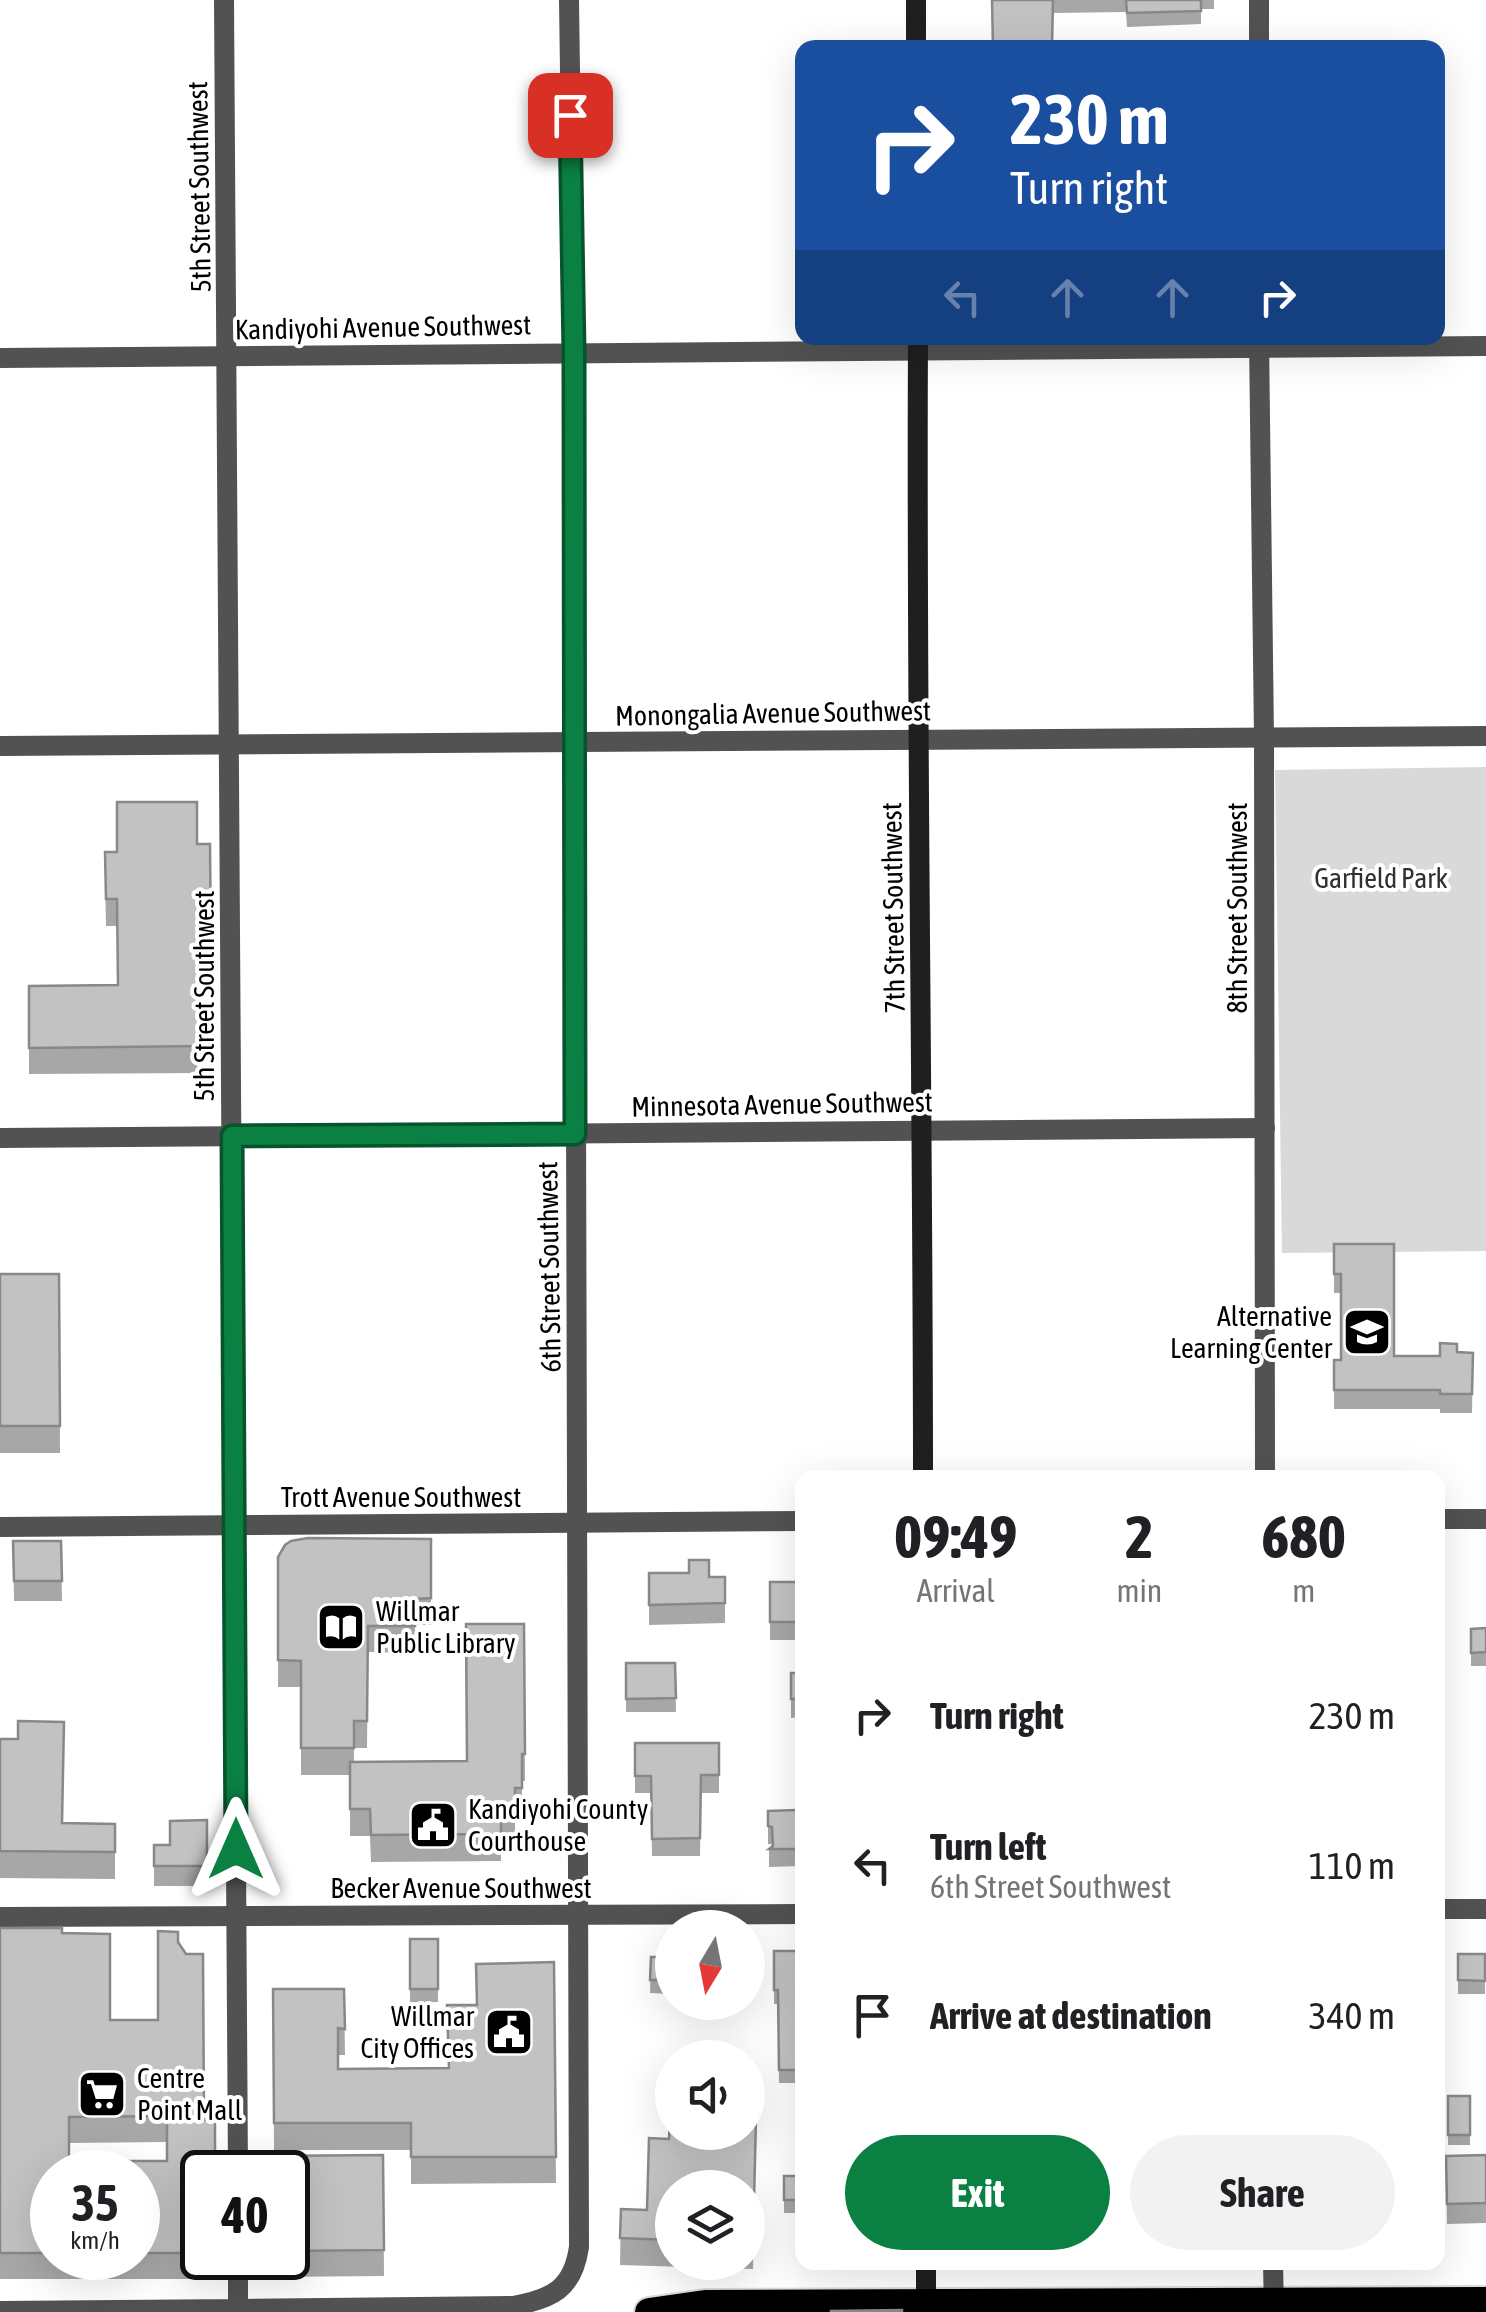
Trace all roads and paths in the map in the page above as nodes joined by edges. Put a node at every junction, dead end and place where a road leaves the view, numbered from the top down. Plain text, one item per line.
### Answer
1 (224, 0) edge
2 (569, 0) edge
3 (916, 0) edge
4 (1258, 0) edge
5 (916, 40) edge
6 (1258, 40) edge
7 (875, 345) edge
8 (918, 345) edge
9 (1259, 345) edge
10 (1410, 345) edge
11 (1486, 346) edge
12 (574, 352) junction
13 (228, 357) junction
14 (0, 358) edge
15 (1486, 736) edge
16 (1264, 737) junction
17 (918, 739) junction
18 (575, 742) junction
19 (230, 745) junction
20 (0, 746) edge
21 (1264, 1128) junction
22 (923, 1129) junction
23 (575, 1134) junction
24 (232, 1136) junction
25 (0, 1138) edge
26 (923, 1470) edge
27 (1265, 1470) edge
28 (1445, 1519) edge
29 (1486, 1519) edge
30 (795, 1522) edge
31 (579, 1524) junction
32 (234, 1525) junction
33 (0, 1528) edge
34 (1486, 1909) edge
35 (1445, 1910) edge
36 (795, 1914) edge
37 (237, 1916) junction
38 (580, 1916) junction
39 (0, 1917) edge
40 (238, 2150) edge
41 (926, 2270) edge
42 (1273, 2270) edge
43 (238, 2280) edge
44 (1486, 2300) edge
45 (1274, 2307) edge
46 (926, 2308) edge
47 (238, 2310) edge
48 (0, 2311) edge
49 (649, 2312) edge

1 - 13 street, 5th Street Southwest
2 - 12 street, 6th Street Southwest
3 - 5 main road
4 - 6 street
7 - 12 street, Kandiyohi Avenue Southwest
8 - 17 main road, 7th Street Southwest
9 - 16 street, 8th Street Southwest
10 - 11 street, Kandiyohi Avenue Southwest
12 - 13 street, Kandiyohi Avenue Southwest
12 - 18 street, 6th Street Southwest
13 - 14 street, Kandiyohi Avenue Southwest
13 - 19 street, 5th Street Southwest
15 - 16 street, Monongalia Avenue Southwest
16 - 17 street, Monongalia Avenue Southwest
16 - 21 street, 8th Street Southwest
17 - 18 street, Monongalia Avenue Southwest
17 - 22 main road, 7th Street Southwest
18 - 19 street, Monongalia Avenue Southwest
18 - 23 street, 6th Street Southwest
19 - 20 street, Monongalia Avenue Southwest
19 - 24 street, 5th Street Southwest
21 - 22 street, Minnesota Avenue Southwest
21 - 27 street, 8th Street Southwest
22 - 23 street, Minnesota Avenue Southwest
22 - 26 main road, 7th Street Southwest
23 - 24 street, Minnesota Avenue Southwest
23 - 31 street, 6th Street Southwest
24 - 25 street, Minnesota Avenue Southwest
24 - 32 street, 5th Street Southwest
28 - 29 street
30 - 31 street, Trott Avenue Southwest
31 - 32 street, Trott Avenue Southwest
31 - 38 street, 6th Street Southwest
32 - 33 street, Trott Avenue Southwest
32 - 37 street, 5th Street Southwest
34 - 35 street
36 - 38 street, Becker Avenue Southwest
37 - 38 street, Becker Avenue Southwest
37 - 39 street, Becker Avenue Southwest
37 - 40 street, 5th Street Southwest
38 - 47 street, 6th Street Southwest
41 - 46 main road
42 - 45 street
43 - 47 street
44 - 45 highway
45 - 46 highway
46 - 49 highway
47 - 48 street

